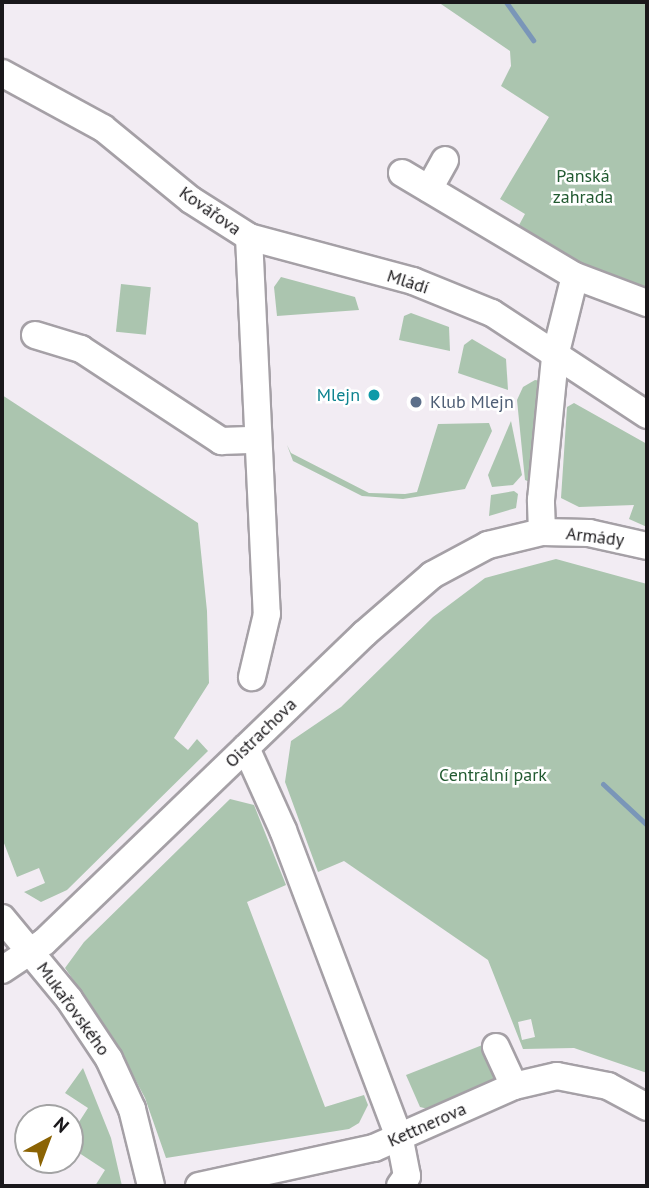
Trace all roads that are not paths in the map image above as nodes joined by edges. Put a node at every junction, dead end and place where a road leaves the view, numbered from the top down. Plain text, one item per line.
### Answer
1 (2, 73) edge
2 (445, 160) dead end
3 (402, 173) dead end
4 (429, 188) junction
5 (249, 237) junction
6 (575, 276) junction
7 (647, 303) edge
8 (35, 335) dead end
9 (555, 356) junction
10 (647, 415) edge
11 (256, 440) junction
12 (542, 532) junction
13 (647, 546) edge
14 (252, 677) dead end
15 (246, 748) junction
16 (2, 918) edge
17 (31, 952) junction
18 (2, 970) edge
19 (496, 1047) dead end
20 (514, 1086) junction
21 (647, 1107) edge
22 (400, 1140) junction
23 (151, 1186) edge
24 (200, 1186) edge
25 (400, 1186) edge

1 - 5 street, Kovářova
2 - 4 street
3 - 4 street
4 - 6 street
5 - 9 street, Mládí
5 - 11 street, Kovářova
6 - 7 street
6 - 9 street
8 - 11 street
9 - 10 street, Mládí
9 - 12 street
11 - 14 street, Kovářova
12 - 13 street, Armády
12 - 15 street, Oistrachova
15 - 17 street, Oistrachova
15 - 22 street
16 - 17 street, Mukařovského
17 - 18 street, Oistrachova
17 - 23 street, Mukařovského
19 - 20 street
20 - 21 street, Kettnerova
20 - 22 street, Kettnerova
22 - 24 street, Kettnerova
22 - 25 street

